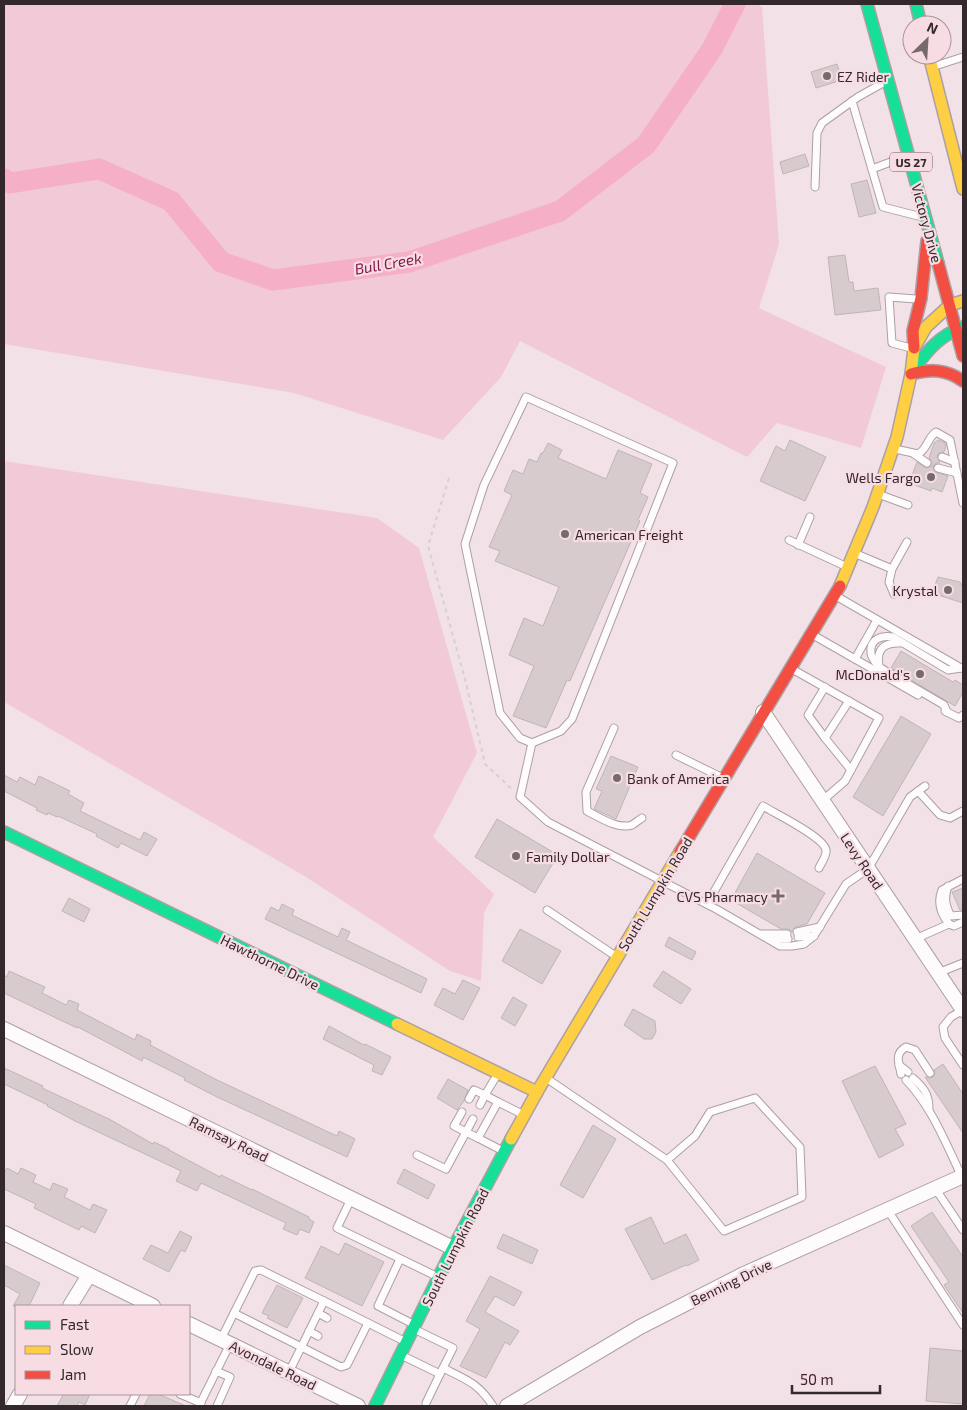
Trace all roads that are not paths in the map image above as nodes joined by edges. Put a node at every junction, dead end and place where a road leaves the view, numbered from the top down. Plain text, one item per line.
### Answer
1 (867, 4) edge
2 (963, 57) edge
3 (933, 67) joint
4 (888, 80) junction
5 (852, 102) junction
6 (909, 156) junction
7 (872, 169) junction
8 (815, 187) dead end
9 (963, 189) edge
10 (927, 222) junction
11 (921, 298) junction
12 (963, 301) edge
13 (950, 306) junction
14 (960, 328) edge
15 (914, 348) junction
16 (963, 356) edge
17 (911, 374) junction
18 (963, 381) edge
19 (892, 449) junction
20 (955, 464) junction
21 (878, 494) junction
22 (963, 503) edge
23 (908, 505) dead end
24 (810, 517) dead end
25 (788, 540) dead end
26 (907, 542) dead end
27 (798, 545) junction
28 (854, 553) junction
29 (848, 568) junction
30 (892, 569) junction
31 (894, 594) dead end
32 (834, 595) junction
33 (877, 620) junction
34 (810, 633) junction
35 (901, 643) junction
36 (855, 659) junction
37 (789, 667) junction
38 (879, 667) junction
39 (962, 669) edge
40 (825, 687) junction
41 (849, 701) junction
42 (763, 712) junction
43 (947, 712) junction
44 (961, 717) edge
45 (614, 728) dead end
46 (825, 738) junction
47 (532, 743) junction
48 (676, 755) dead end
49 (851, 770) junction
50 (724, 778) junction
51 (925, 786) dead end
52 (918, 791) junction
53 (822, 801) junction
54 (963, 811) edge
55 (642, 818) dead end
56 (4, 832) edge
57 (819, 868) dead end
58 (868, 869) junction
59 (963, 879) edge
60 (662, 881) junction
61 (948, 886) junction
62 (707, 904) junction
63 (547, 910) dead end
64 (963, 915) edge
65 (963, 922) edge
66 (949, 924) junction
67 (820, 927) junction
68 (758, 934) junction
69 (814, 936) junction
70 (769, 939) junction
71 (915, 939) junction
72 (617, 958) junction
73 (963, 963) edge
74 (938, 973) junction
75 (963, 1010) edge
76 (4, 1029) edge
77 (963, 1065) edge
78 (498, 1073) junction
79 (930, 1073) dead end
80 (546, 1078) junction
81 (537, 1092) junction
82 (485, 1095) junction
83 (469, 1099) dead end
84 (498, 1102) junction
85 (480, 1105) dead end
86 (462, 1112) dead end
87 (524, 1116) junction
88 (473, 1119) dead end
89 (466, 1132) junction
90 (478, 1138) junction
91 (505, 1152) junction
92 (417, 1155) dead end
93 (667, 1160) junction
94 (963, 1176) edge
95 (935, 1188) junction
96 (351, 1198) junction
97 (887, 1210) junction
98 (963, 1230) edge
99 (4, 1233) edge
100 (453, 1248) junction
101 (400, 1259) junction
102 (88, 1274) junction
103 (439, 1277) junction
104 (324, 1301) junction
105 (71, 1305) edge
106 (151, 1305) edge
107 (234, 1313) junction
108 (318, 1314) junction
109 (327, 1318) dead end
110 (368, 1323) junction
111 (190, 1324) edge
112 (963, 1325) edge
113 (415, 1327) junction
114 (309, 1331) junction
115 (353, 1332) dead end
116 (318, 1336) dead end
117 (362, 1336) junction
118 (225, 1341) junction
119 (407, 1342) junction
120 (301, 1348) junction
121 (345, 1349) dead end
122 (353, 1353) junction
123 (400, 1355) junction
124 (216, 1371) junction
125 (442, 1371) junction
126 (289, 1372) junction
127 (19, 1395) edge
128 (182, 1395) edge
129 (426, 1403) dead end
130 (200, 1405) edge
131 (13, 1406) edge
132 (216, 1406) edge
133 (358, 1406) edge
134 (375, 1406) edge
135 (493, 1406) edge
136 (507, 1406) edge

1 - 4 main road, Victory Drive / US 27
2 - 3 lane
3 - 9 main road
4 - 5 lane
4 - 6 main road, Victory Drive / US 27
5 - 7 lane
5 - 8 lane
6 - 7 lane
6 - 10 main road, Victory Drive / US 27
7 - 10 lane
10 - 11 main road
10 - 13 main road, Victory Drive / US 27
11 - 15 main road
11 - 15 lane
12 - 13 main road, South Lumpkin Road
13 - 14 main road, Victory Drive / US 27
13 - 15 main road, South Lumpkin Road
14 - 16 main road, Victory Drive / US 27
14 - 17 main road, South Lumpkin Road
15 - 17 main road, South Lumpkin Road
17 - 18 main road
17 - 19 main road, South Lumpkin Road
19 - 20 lane
19 - 21 main road, South Lumpkin Road
20 - 20 lane
20 - 22 lane
21 - 23 lane
21 - 28 main road, South Lumpkin Road
24 - 27 lane
25 - 27 lane
26 - 30 lane
27 - 29 lane
28 - 29 main road, South Lumpkin Road
28 - 30 lane
29 - 32 main road, South Lumpkin Road
30 - 31 lane
32 - 33 lane
32 - 34 main road, South Lumpkin Road
33 - 36 lane
33 - 39 lane
34 - 36 lane
34 - 37 main road, South Lumpkin Road
35 - 38 lane
35 - 38 lane
35 - 39 lane
36 - 43 lane
37 - 40 lane
37 - 42 main road, South Lumpkin Road
38 - 43 lane
40 - 41 lane
40 - 46 lane
41 - 46 lane
41 - 49 lane
42 - 50 main road, South Lumpkin Road
42 - 53 street, Levy Road
43 - 44 lane
45 - 55 lane
46 - 49 lane
47 - 47 lane
47 - 60 lane
48 - 50 lane
49 - 53 lane
50 - 60 main road, South Lumpkin Road
51 - 52 lane
52 - 54 lane
52 - 58 lane
53 - 58 street, Levy Road
56 - 78 main road, Hawthorne Drive
57 - 62 lane
58 - 67 lane
58 - 71 street, Levy Road
59 - 61 lane
60 - 62 lane
60 - 72 main road, South Lumpkin Road
61 - 64 lane
61 - 66 lane
62 - 68 lane
63 - 72 lane
65 - 66 lane
66 - 71 lane
67 - 69 lane
67 - 69 lane
68 - 70 lane
68 - 70 lane
69 - 70 lane
71 - 74 street, Levy Road
72 - 80 main road, South Lumpkin Road
73 - 74 lane
74 - 75 street, Levy Road
75 - 77 lane
76 - 96 street, Ramsay Road
78 - 81 main road, Hawthorne Drive
78 - 82 lane
79 - 94 lane
80 - 81 main road, South Lumpkin Road
80 - 93 lane
81 - 87 main road, South Lumpkin Road
82 - 83 lane
82 - 84 lane
82 - 85 lane
84 - 87 lane
84 - 90 lane
86 - 89 lane
87 - 91 main road, South Lumpkin Road
88 - 89 lane
89 - 90 lane
89 - 92 lane
90 - 91 lane
91 - 100 main road, South Lumpkin Road
93 - 93 lane
94 - 95 street, Benning Drive
95 - 97 street, Benning Drive
95 - 98 lane
96 - 100 street, Ramsay Road
96 - 101 lane
97 - 112 lane
97 - 136 street, Benning Drive
99 - 102 street
100 - 103 main road, South Lumpkin Road
101 - 103 lane
101 - 113 lane
102 - 105 street
102 - 106 street
103 - 113 main road, South Lumpkin Road
104 - 107 lane
104 - 108 lane
104 - 110 lane
107 - 118 lane
107 - 120 lane
108 - 109 lane
108 - 114 lane
110 - 117 lane
110 - 119 lane
111 - 118 street, Avondale Road
113 - 119 main road, South Lumpkin Road
113 - 125 lane
114 - 116 lane
114 - 120 lane
115 - 117 lane
117 - 122 lane
118 - 124 lane
118 - 126 street, Avondale Road
119 - 123 main road, South Lumpkin Road
120 - 122 lane
120 - 126 lane
121 - 122 lane
123 - 125 lane
123 - 134 main road, South Lumpkin Road
124 - 130 lane
124 - 132 lane
125 - 129 lane
125 - 135 lane
126 - 133 street, Avondale Road
127 - 131 street
128 - 130 lane

